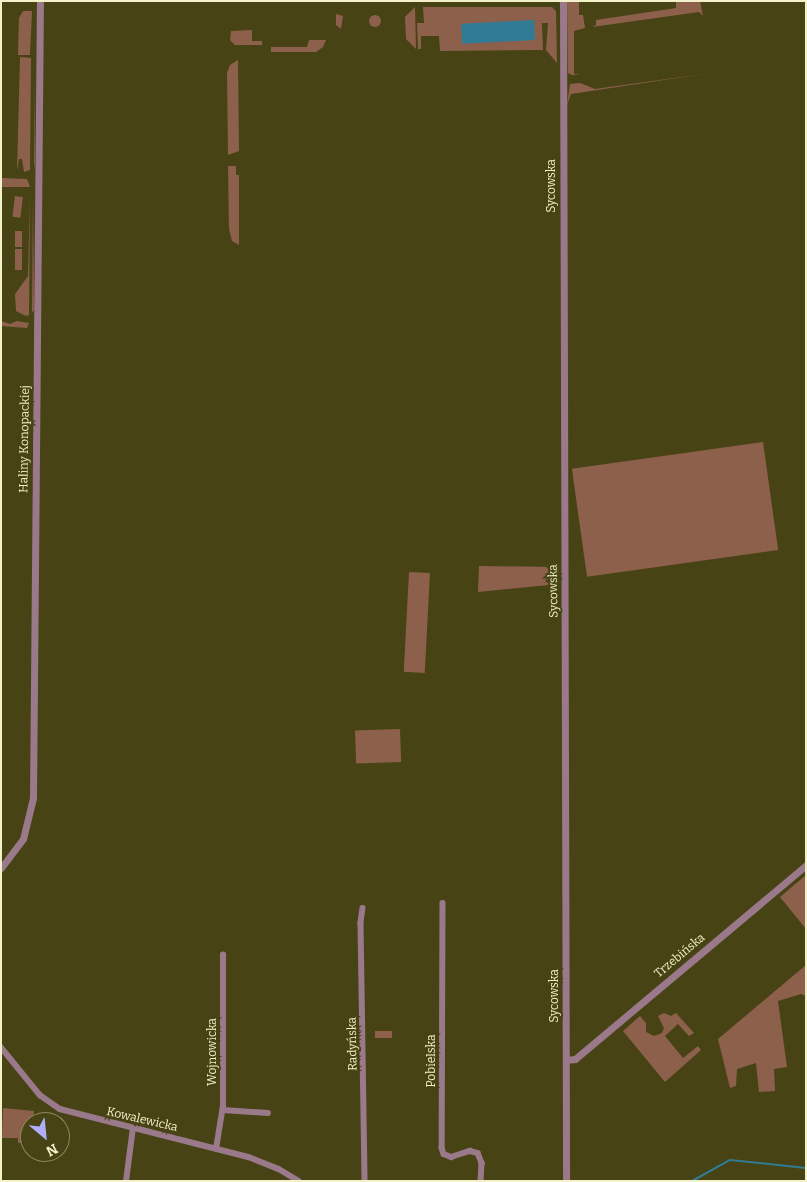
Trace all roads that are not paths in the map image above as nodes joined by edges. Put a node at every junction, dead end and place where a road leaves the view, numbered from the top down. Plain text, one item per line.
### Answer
1 (40, 1) edge
2 (563, 1) edge
3 (806, 865) edge
4 (1, 868) edge
5 (443, 903) dead end
6 (363, 908) dead end
7 (223, 955) dead end
8 (1, 1047) edge
9 (566, 1060) junction
10 (223, 1110) junction
11 (268, 1113) dead end
12 (133, 1128) junction
13 (216, 1149) junction
14 (126, 1181) edge
15 (299, 1181) edge
16 (365, 1181) edge
17 (481, 1181) edge
18 (566, 1181) edge

1 - 4 street, Haliny Konopackiej
2 - 9 street, Sycowska
3 - 9 street, Trzebińska
5 - 17 street, Pobielska
6 - 16 street, Radyńska
7 - 10 street, Wojnowicka
8 - 12 street, Kowalewicka
9 - 18 street, Sycowska
10 - 11 street
10 - 13 street, Wojnowicka
12 - 13 street, Kowalewicka
12 - 14 street
13 - 15 street, Kowalewicka

